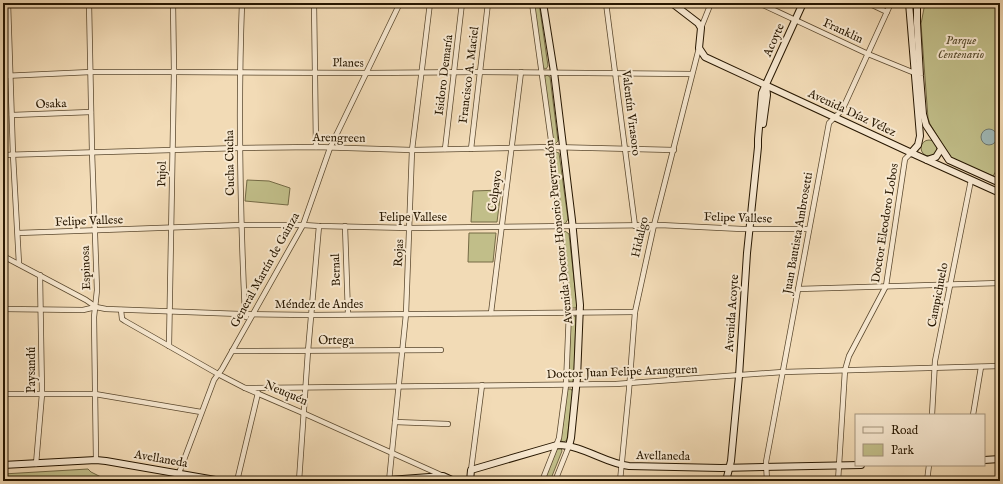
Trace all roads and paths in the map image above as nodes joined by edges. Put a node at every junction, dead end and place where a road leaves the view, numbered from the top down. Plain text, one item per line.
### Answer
1 (8, 3) edge
2 (89, 3) edge
3 (173, 3) edge
4 (242, 3) edge
5 (314, 3) edge
6 (400, 3) edge
7 (430, 3) edge
8 (462, 3) edge
9 (488, 3) edge
10 (532, 3) edge
11 (543, 3) edge
12 (606, 3) edge
13 (672, 3) edge
14 (711, 3) edge
15 (759, 3) edge
16 (803, 3) edge
17 (868, 3) edge
18 (891, 3) edge
19 (909, 3) edge
20 (917, 3) edge
21 (887, 12) junction
22 (795, 20) junction
23 (701, 28) junction
24 (698, 48) junction
25 (868, 54) junction
26 (91, 72) junction
27 (174, 72) junction
28 (239, 72) junction
29 (314, 72) junction
30 (421, 72) junction
31 (454, 72) junction
32 (480, 72) junction
33 (521, 72) junction
34 (542, 72) junction
35 (554, 72) junction
36 (366, 73) junction
37 (616, 73) junction
38 (914, 73) junction
39 (692, 74) junction
40 (10, 75) junction
41 (3, 76) edge
42 (920, 76) junction
43 (766, 85) junction
44 (91, 112) junction
45 (12, 115) junction
46 (835, 117) junction
47 (919, 143) junction
48 (938, 143) junction
49 (316, 147) junction
50 (551, 147) junction
51 (239, 148) junction
52 (330, 148) junction
53 (471, 148) junction
54 (512, 148) junction
55 (563, 148) junction
56 (446, 149) junction
57 (625, 149) junction
58 (941, 149) junction
59 (172, 150) junction
60 (412, 150) junction
61 (674, 150) junction
62 (92, 152) junction
63 (911, 153) junction
64 (3, 155) edge
65 (13, 155) junction
66 (927, 160) junction
67 (968, 168) junction
68 (971, 180) junction
69 (1000, 183) edge
70 (1000, 193) edge
71 (241, 225) junction
72 (303, 225) junction
73 (654, 225) junction
74 (319, 226) junction
75 (345, 226) junction
76 (635, 226) junction
77 (171, 227) junction
78 (501, 227) junction
79 (560, 227) junction
80 (572, 227) junction
81 (410, 228) junction
82 (750, 229) junction
83 (809, 229) junction
84 (95, 231) junction
85 (18, 233) junction
86 (3, 256) edge
87 (19, 264) junction
88 (40, 275) junction
89 (1000, 283) edge
90 (950, 284) junction
91 (886, 286) junction
92 (798, 289) junction
93 (96, 307) junction
94 (3, 309) edge
95 (41, 310) junction
96 (121, 310) junction
97 (170, 312) junction
98 (569, 312) junction
99 (581, 312) junction
100 (635, 312) junction
101 (491, 313) junction
102 (245, 314) junction
103 (252, 314) junction
104 (348, 314) junction
105 (406, 314) junction
106 (311, 315) junction
107 (249, 321) junction
108 (169, 346) junction
109 (308, 350) junction
110 (402, 350) junction
111 (441, 350) dead end
112 (232, 351) junction
113 (1000, 366) edge
114 (981, 367) junction
115 (934, 369) junction
116 (845, 370) junction
117 (783, 372) junction
118 (218, 374) junction
119 (739, 376) junction
120 (630, 384) junction
121 (482, 385) junction
122 (566, 385) junction
123 (577, 385) junction
124 (399, 386) junction
125 (305, 387) junction
126 (245, 388) junction
127 (258, 393) junction
128 (3, 394) edge
129 (42, 394) junction
130 (95, 394) junction
131 (201, 412) junction
132 (303, 413) junction
133 (932, 414) edge
134 (973, 414) edge
135 (395, 422) junction
136 (448, 424) dead end
137 (557, 445) junction
138 (569, 446) junction
139 (392, 453) junction
140 (96, 460) junction
141 (985, 460) edge
142 (1000, 460) edge
143 (36, 464) junction
144 (3, 465) edge
145 (621, 465) junction
146 (855, 465) edge
147 (840, 466) junction
148 (929, 466) edge
149 (766, 467) junction
150 (730, 468) junction
151 (471, 470) junction
152 (178, 474) junction
153 (443, 476) junction
154 (389, 480) edge
155 (176, 481) edge
156 (221, 481) edge
157 (237, 481) edge
158 (299, 481) edge
159 (342, 481) edge
160 (454, 481) edge
161 (470, 481) edge
162 (542, 481) edge
163 (555, 481) edge
164 (620, 481) edge
165 (726, 481) edge
166 (767, 481) edge
167 (838, 481) edge
168 (928, 481) edge

1 - 40 street
2 - 26 street, Espinosa
3 - 27 street, Pujol
4 - 28 street, Cucha Cucha
5 - 29 street
6 - 36 street, General Martín de Gainza
7 - 30 street, Rojas
8 - 31 street, Isidoro Demaría
9 - 32 street, Francisco A. Maciel
10 - 34 street
11 - 35 main road, Avenida Doctor Honorio Pueyrredón
12 - 37 street, Valentín Virasoro
13 - 23 main road
14 - 23 street, Hidalgo
15 - 22 street, Franklin
16 - 22 main road, Acoyte
17 - 21 street
18 - 21 street, Juan Bautista Ambrosetti
19 - 38 main road
20 - 42 main road
21 - 25 street, Juan Bautista Ambrosetti
22 - 25 street, Franklin
22 - 43 main road, Acoyte
23 - 24 main road, Hidalgo
24 - 39 street, Hidalgo
24 - 43 main road, Avenida Díaz Vélez
25 - 38 street, Franklin
25 - 46 street, Juan Bautista Ambrosetti
26 - 27 street, Planes
26 - 40 street, Planes
26 - 44 street, Espinosa
27 - 28 street, Planes
27 - 59 street, Pujol
28 - 29 street, Planes
28 - 51 street, Cucha Cucha
29 - 36 street, Planes
29 - 49 street
30 - 31 street, Planes
30 - 36 street, Planes
30 - 60 street, Rojas
31 - 32 street, Planes
31 - 56 street, Isidoro Demaría
32 - 33 street, Planes
32 - 53 street, Francisco A. Maciel
33 - 34 street, Planes
33 - 54 street, Colpayo
34 - 35 street, Planes
34 - 50 street
35 - 37 street, Planes
35 - 55 main road, Avenida Doctor Honorio Pueyrredón
36 - 52 street, General Martín de Gainza
37 - 39 street, Planes
37 - 57 street, Valentín Virasoro
38 - 42 street, Franklin
38 - 47 main road
39 - 61 street, Hidalgo
40 - 41 street, Planes
40 - 45 street
42 - 48 main road
43 - 46 main road, Avenida Díaz Vélez
43 - 82 main road, Avenida Acoyte
44 - 45 street, Osaka
44 - 62 street, Espinosa
45 - 65 street
46 - 63 main road, Avenida Díaz Vélez
46 - 83 street, Juan Bautista Ambrosetti
47 - 48 main road
47 - 63 main road
48 - 58 main road
49 - 51 street, Arengreen
49 - 52 street, Arengreen
50 - 54 street, Arengreen
50 - 55 street, Arengreen
50 - 79 street
51 - 59 street, Arengreen
51 - 71 street, Cucha Cucha
52 - 60 street, Arengreen
52 - 72 street, General Martín de Gainza
53 - 54 street, Arengreen
53 - 56 street, Arengreen
54 - 78 street, Colpayo
55 - 57 street, Arengreen
55 - 80 main road, Avenida Doctor Honorio Pueyrredón
56 - 60 street, Arengreen
57 - 61 street, Arengreen
57 - 76 street, Valentín Virasoro
58 - 66 main road
58 - 67 main road
59 - 62 street, Arengreen
59 - 77 street, Pujol
60 - 81 street, Rojas
61 - 73 street, Hidalgo
62 - 65 street, Arengreen
62 - 84 street, Espinosa
63 - 66 main road, Avenida Díaz Vélez
63 - 91 street, Doctor Eleodoro Lobos
64 - 65 street, Arengreen
65 - 85 street
66 - 68 main road, Avenida Díaz Vélez
67 - 68 main road
67 - 69 main road
68 - 70 main road, Avenida Díaz Vélez
68 - 90 street, Campichuelo
71 - 72 street, Felipe Vallese
71 - 77 street, Felipe Vallese
71 - 102 street, Cucha Cucha
72 - 74 street, Felipe Vallese
72 - 103 street, General Martín de Gainza
73 - 76 street, Felipe Vallese
73 - 82 street, Felipe Vallese
73 - 100 street, Hidalgo
74 - 75 street, Felipe Vallese
74 - 106 street
75 - 81 street, Felipe Vallese
75 - 104 street, Bernal
76 - 80 street, Felipe Vallese
77 - 84 street, Felipe Vallese
77 - 97 street, Pujol
78 - 79 street, Felipe Vallese
78 - 81 street, Felipe Vallese
78 - 101 street, Colpayo
79 - 80 street, Felipe Vallese
79 - 98 street
80 - 99 main road, Avenida Doctor Honorio Pueyrredón
81 - 105 street, Rojas
82 - 83 street, Felipe Vallese
82 - 119 main road, Avenida Acoyte
83 - 92 street, Juan Bautista Ambrosetti
84 - 85 street, Felipe Vallese
84 - 93 street, Espinosa
85 - 87 street
86 - 87 street
87 - 88 street
88 - 93 street
88 - 95 street, Paysandú
89 - 90 street
90 - 91 street
90 - 115 street, Campichuelo
91 - 92 street
91 - 116 street, Doctor Eleodoro Lobos
92 - 117 street, Juan Bautista Ambrosetti
93 - 95 street, Méndez de Andes
93 - 96 street, Méndez de Andes
93 - 130 street, Espinosa
94 - 95 street, Méndez de Andes
95 - 129 street, Paysandú
96 - 97 street, Méndez de Andes
96 - 108 street, Neuquén
97 - 102 street, Méndez de Andes
97 - 108 street, Pujol
98 - 99 street, Méndez de Andes
98 - 101 street, Méndez de Andes
98 - 122 street
99 - 100 street, Méndez de Andes
99 - 123 main road, Avenida Doctor Honorio Pueyrredón
100 - 120 street, Hidalgo
101 - 105 street, Méndez de Andes
102 - 103 street, Méndez de Andes
102 - 107 street, Cucha Cucha
103 - 106 street, Méndez de Andes
103 - 107 street, General Martín de Gainza
104 - 105 street, Méndez de Andes
104 - 106 street, Méndez de Andes
105 - 110 street, Rojas
106 - 109 street
107 - 112 street, General Martín de Gainza
108 - 118 street, Neuquén
109 - 110 street, Ortega
109 - 112 street, Ortega
109 - 125 street
110 - 111 street, Ortega
110 - 124 street, Rojas
112 - 118 street, General Martín de Gainza
113 - 114 street, Doctor Juan Felipe Aranguren
114 - 115 street, Doctor Juan Felipe Aranguren
114 - 134 street
115 - 116 street, Doctor Juan Felipe Aranguren
115 - 133 street, Campichuelo
116 - 117 street, Doctor Juan Felipe Aranguren
116 - 147 street, Doctor Eleodoro Lobos
117 - 119 street, Doctor Juan Felipe Aranguren
117 - 149 street, Juan Bautista Ambrosetti
118 - 126 street, Neuquén
118 - 131 street, General Martín de Gainza
119 - 120 street, Doctor Juan Felipe Aranguren
119 - 150 main road, Avenida Acoyte
120 - 123 street, Doctor Juan Felipe Aranguren
120 - 145 street, Hidalgo
121 - 122 street, Doctor Juan Felipe Aranguren
121 - 124 street, Doctor Juan Felipe Aranguren
121 - 151 street
122 - 123 street, Doctor Juan Felipe Aranguren
122 - 137 street
123 - 138 main road, Avenida Doctor Honorio Pueyrredón
124 - 125 street, Doctor Juan Felipe Aranguren
124 - 135 street, Rojas
125 - 126 street, Doctor Juan Felipe Aranguren
125 - 132 street
126 - 127 street, Neuquén
127 - 132 street, Neuquén
127 - 157 street
128 - 129 street
129 - 130 street
129 - 143 street, Paysandú
130 - 131 street
130 - 140 street, Espinosa
131 - 152 street, General Martín de Gainza
132 - 139 street, Neuquén
132 - 158 street
135 - 136 street
135 - 139 street, Rojas
137 - 138 main road, Avellaneda
137 - 151 main road, Avellaneda
137 - 162 street
138 - 145 main road, Avellaneda
138 - 163 street, Avenida Doctor Honorio Pueyrredón
139 - 153 street, Neuquén
139 - 154 street, Rojas
140 - 143 main road, Avellaneda
140 - 152 main road, Avellaneda
141 - 142 main road
143 - 144 main road, Avellaneda
145 - 150 main road, Avellaneda
145 - 164 street, Hidalgo
146 - 147 main road, Avellaneda
147 - 149 main road, Avellaneda
147 - 167 street, Doctor Eleodoro Lobos
148 - 168 street
149 - 150 main road, Avellaneda
149 - 166 street, Juan Bautista Ambrosetti
150 - 165 main road, Avenida Acoyte
151 - 161 main road
152 - 155 street, General Martín de Gainza
152 - 156 main road, Avellaneda
153 - 154 main road
153 - 160 main road, Neuquén
154 - 159 main road

